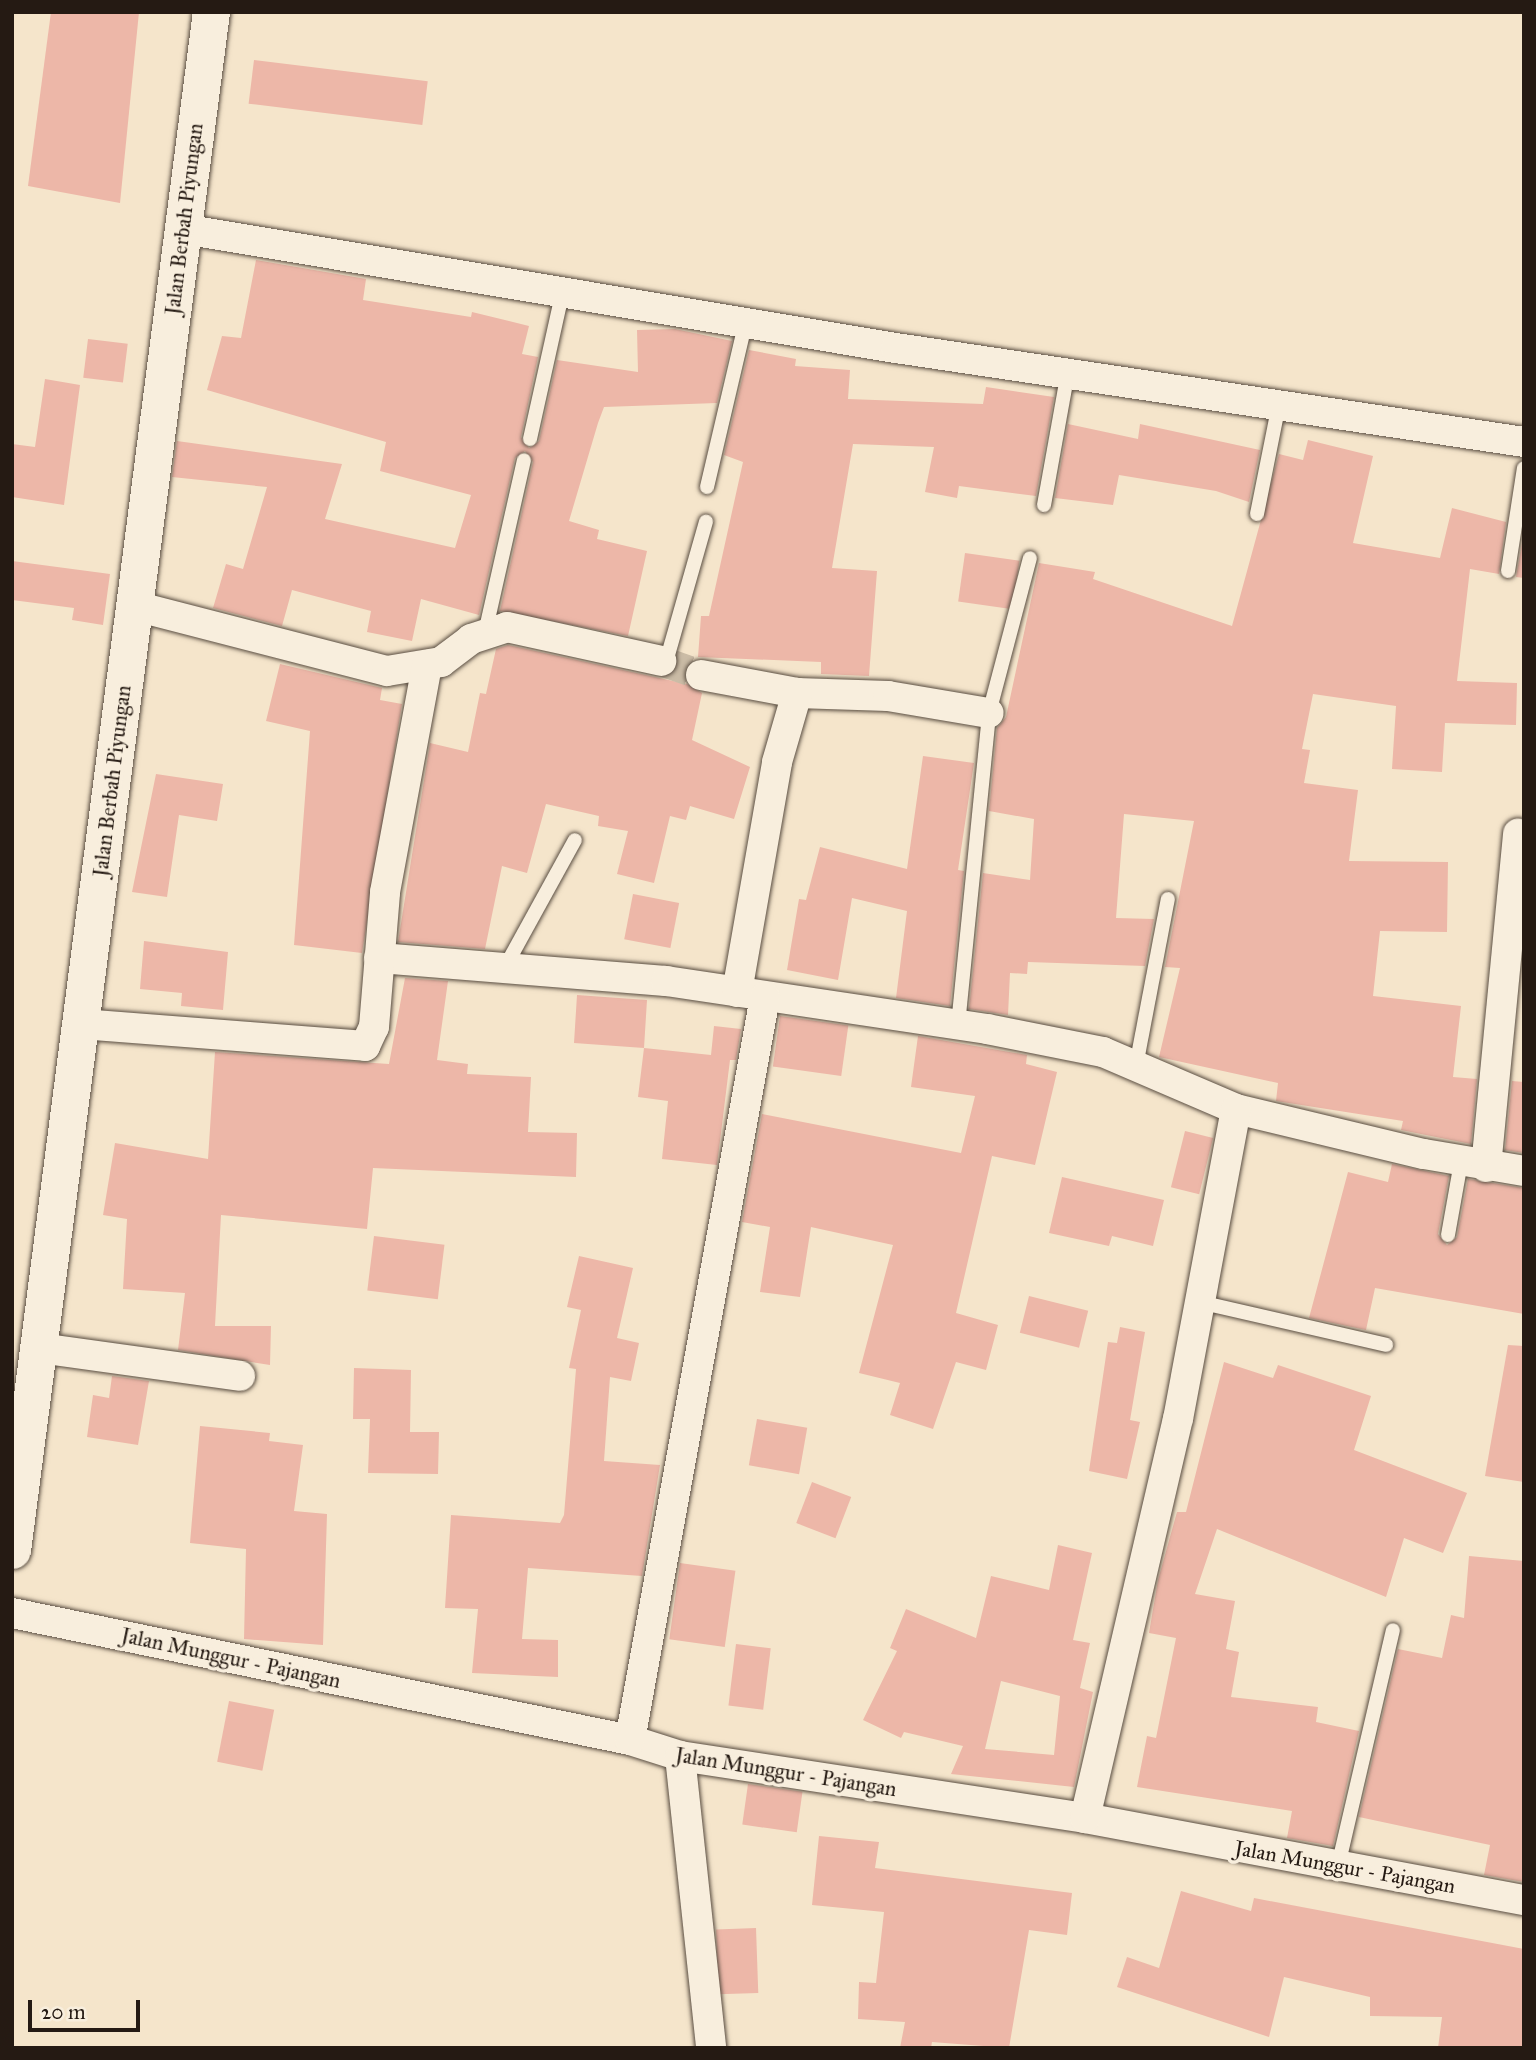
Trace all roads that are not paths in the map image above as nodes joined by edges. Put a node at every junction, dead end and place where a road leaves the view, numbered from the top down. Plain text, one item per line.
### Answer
1 (211, 12) edge
2 (183, 229) junction
3 (562, 290) junction
4 (746, 321) junction
5 (1068, 371) junction
6 (1279, 404) junction
7 (530, 439) dead end
8 (1524, 442) edge
9 (524, 460) dead end
10 (1524, 468) edge
11 (707, 487) dead end
12 (1044, 505) dead end
13 (1257, 514) dead end
14 (706, 522) dead end
15 (1030, 558) dead end
16 (1507, 570) dead end
17 (135, 606) junction
18 (485, 633) junction
19 (664, 662) joint
20 (427, 666) junction
21 (701, 675) tunnel mouth
22 (797, 693) junction
23 (989, 713) junction
24 (1518, 834) dead end
25 (575, 840) dead end
26 (1167, 898) dead end
27 (379, 958) junction
28 (503, 971) junction
29 (751, 994) junction
30 (81, 1024) junction
31 (958, 1025) junction
32 (1136, 1066) junction
33 (1236, 1109) junction
34 (1474, 1164) junction
35 (1524, 1171) edge
36 (1448, 1235) dead end
37 (1199, 1302) junction
38 (1386, 1345) dead end
39 (39, 1348) junction
40 (240, 1376) dead end
41 (12, 1550) edge
42 (12, 1614) edge
43 (1393, 1630) dead end
44 (630, 1740) junction
45 (680, 1756) junction
46 (1084, 1818) junction
47 (1338, 1866) junction
48 (1524, 1900) edge
49 (711, 2048) edge

1 - 2 street, Jalan Berbah Piyungan
2 - 3 street
2 - 17 street, Jalan Berbah Piyungan
3 - 4 street
3 - 7 lane
4 - 5 street
4 - 11 lane
5 - 6 street
5 - 12 lane
6 - 8 street
6 - 13 lane
9 - 18 lane
10 - 16 lane
14 - 19 lane
15 - 23 lane
17 - 20 street
17 - 30 street, Jalan Berbah Piyungan
18 - 19 street
18 - 20 street
20 - 27 street
21 - 22 street
22 - 23 street
22 - 29 street
23 - 31 lane
24 - 34 street
25 - 28 lane
26 - 32 lane
27 - 28 street
27 - 30 street
28 - 29 street
29 - 31 street
29 - 44 street
30 - 39 street, Jalan Berbah Piyungan
31 - 32 street
32 - 33 street
33 - 34 street
33 - 37 street
34 - 35 street
34 - 36 lane
37 - 38 lane
37 - 46 street
39 - 40 street
39 - 41 street, Jalan Berbah Piyungan
42 - 44 street, Jalan Munggur - Pajangan
43 - 47 lane
44 - 45 street, Jalan Munggur - Pajangan
45 - 46 street, Jalan Munggur - Pajangan
45 - 49 street
46 - 47 street, Jalan Munggur - Pajangan
47 - 48 street, Jalan Munggur - Pajangan

